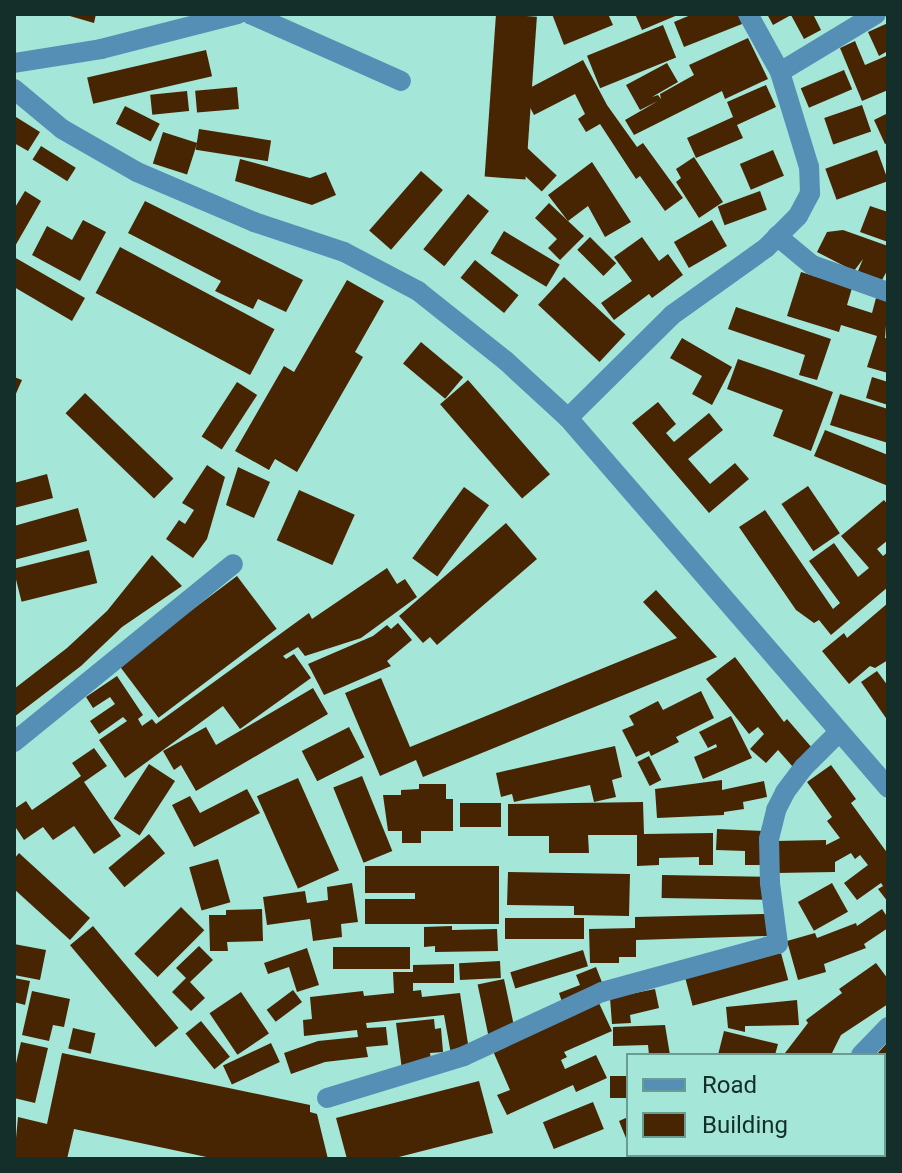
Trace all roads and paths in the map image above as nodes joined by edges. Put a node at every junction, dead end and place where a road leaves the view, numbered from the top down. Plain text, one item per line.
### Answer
1 (238, 14) edge
2 (250, 14) edge
3 (748, 14) edge
4 (876, 14) edge
5 (14, 63) edge
6 (780, 72) junction
7 (401, 81) dead end
8 (14, 89) edge
9 (777, 236) junction
10 (888, 292) edge
11 (568, 418) junction
12 (233, 564) dead end
13 (839, 732) junction
14 (14, 742) edge
15 (888, 788) edge
16 (888, 1027) edge
17 (863, 1053) edge
18 (327, 1098) dead end

1 - 5 street
2 - 7 street
3 - 6 street
4 - 6 street
6 - 9 street
8 - 11 street
9 - 10 street
9 - 11 street
11 - 13 street
12 - 14 street
13 - 15 street
13 - 18 street
16 - 17 street

